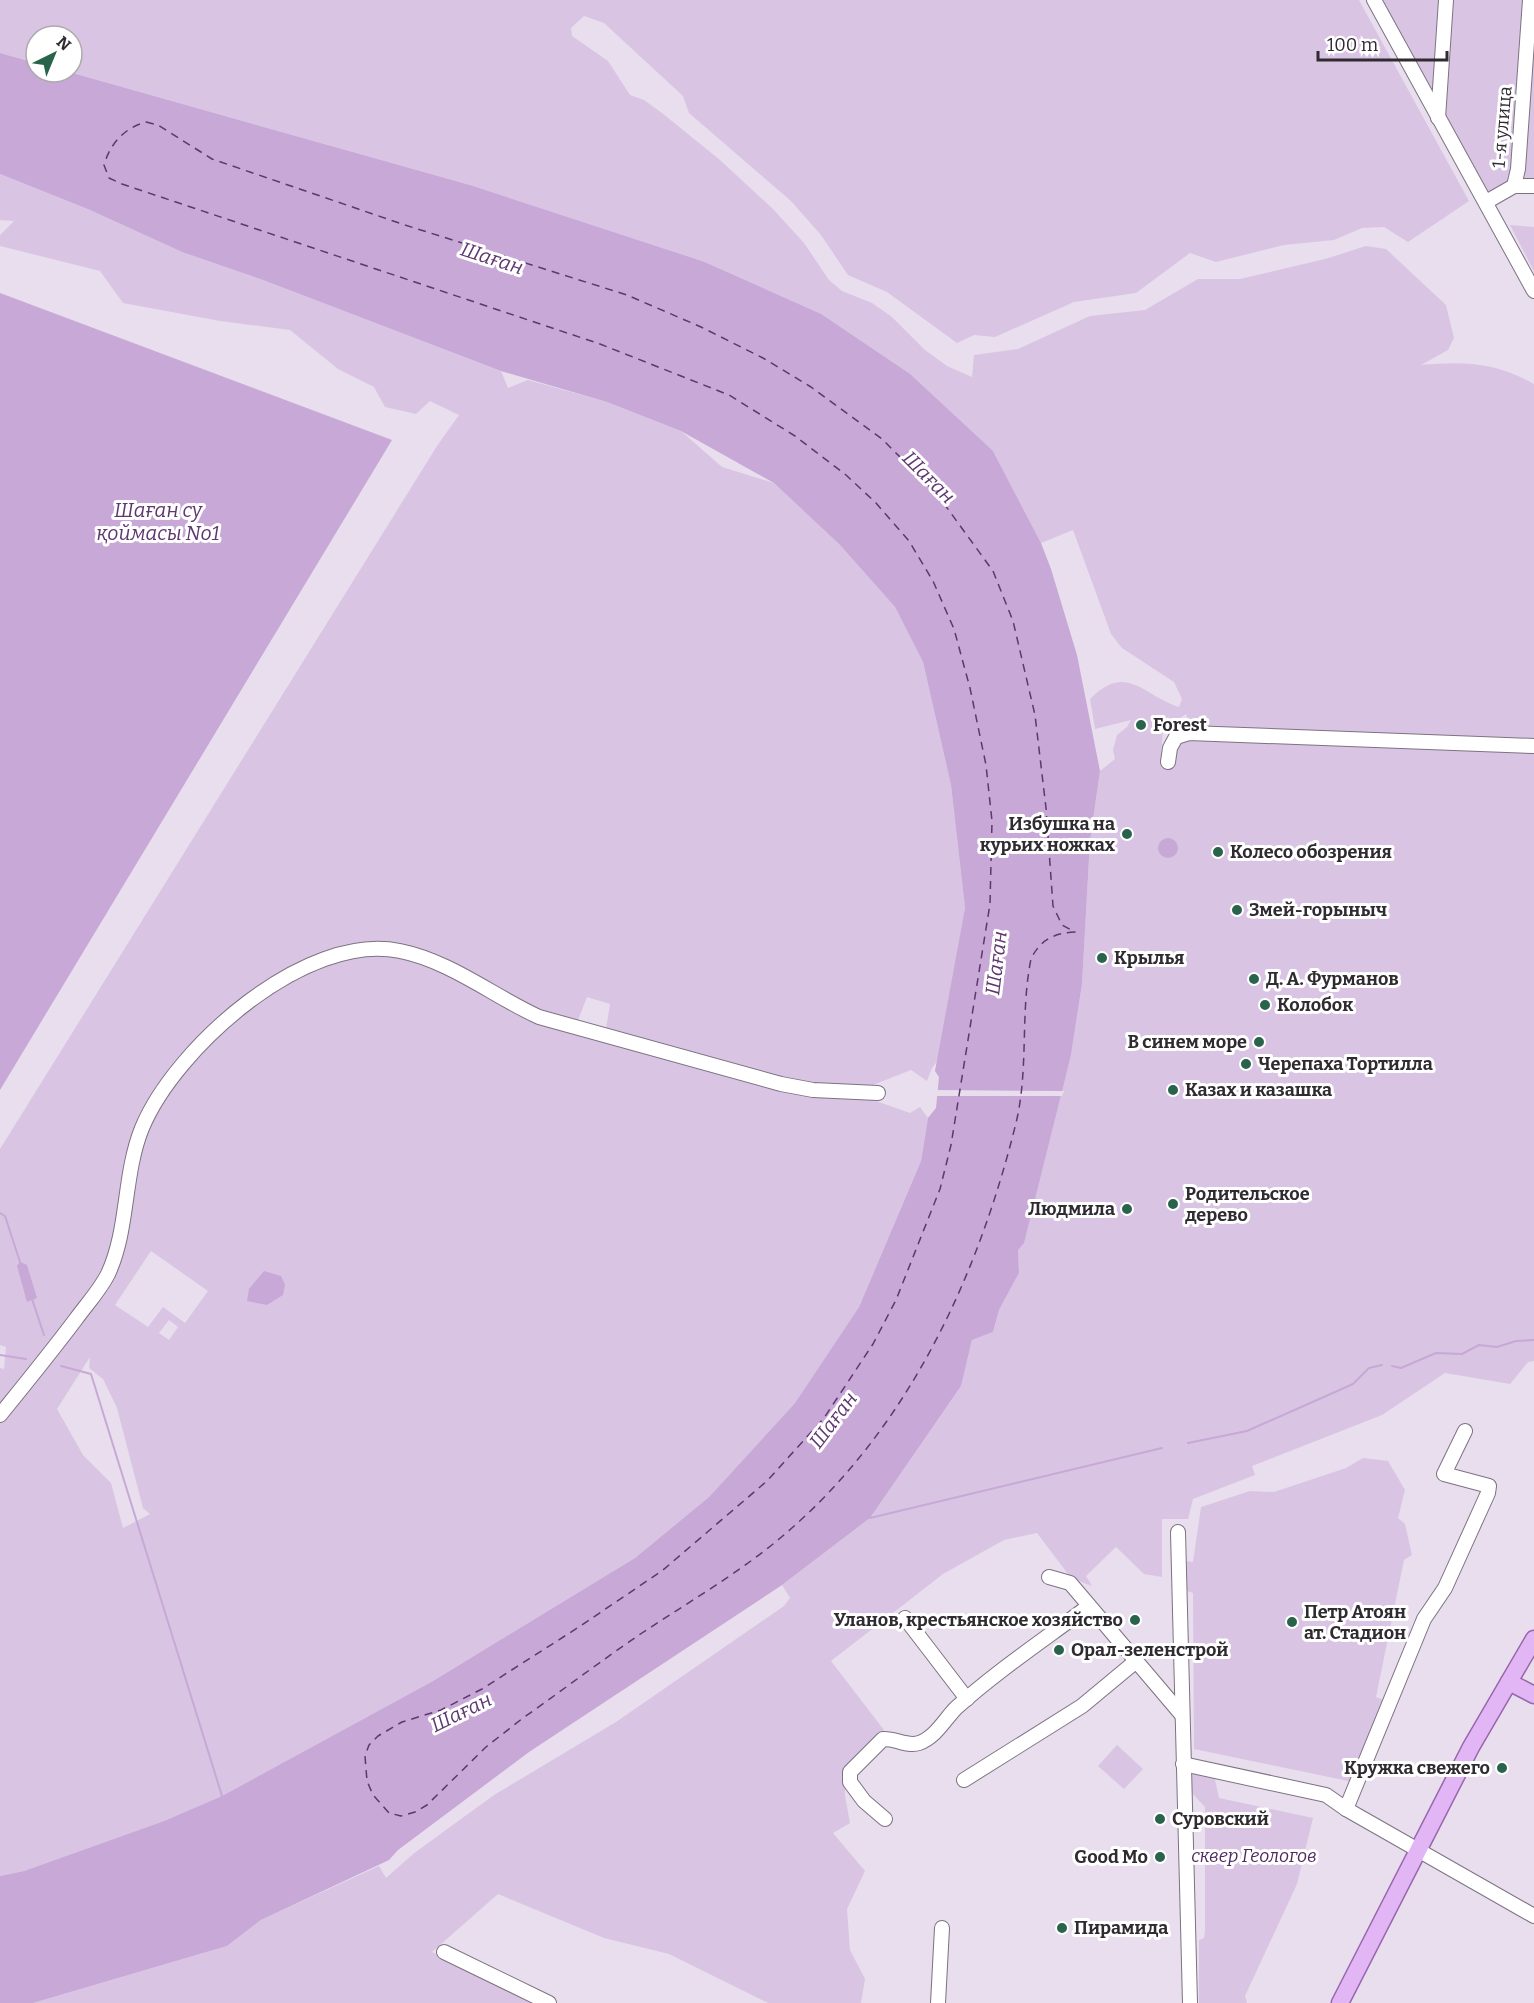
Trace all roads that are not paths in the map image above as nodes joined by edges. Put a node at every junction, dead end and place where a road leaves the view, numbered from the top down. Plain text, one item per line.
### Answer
1 (1374, 0) edge
2 (1446, 0) edge
3 (1530, 0) edge
4 (1438, 119) junction
5 (1514, 186) junction
6 (1534, 186) edge
7 (1486, 202) junction
8 (1534, 291) edge
9 (1534, 746) edge
10 (1168, 762) dead end
11 (878, 1093) dead end
12 (0, 1415) edge
13 (1465, 1431) dead end
14 (1178, 1532) dead end
15 (1049, 1577) dead end
16 (1089, 1605) junction
17 (905, 1618) dead end
18 (1534, 1639) edge
19 (1534, 1661) edge
20 (1135, 1662) junction
21 (1514, 1684) junction
22 (1534, 1695) edge
23 (967, 1699) junction
24 (1182, 1715) junction
25 (1183, 1764) junction
26 (964, 1780) dead end
27 (1346, 1809) junction
28 (885, 1819) dead end
29 (1421, 1851) junction
30 (1534, 1916) edge
31 (942, 1928) dead end
32 (444, 1952) dead end
33 (549, 2003) edge
34 (938, 2003) edge
35 (1190, 2003) edge
36 (1340, 2003) edge
37 (1350, 2003) edge

1 - 4 street
2 - 4 street
3 - 5 street, 1-я улица
4 - 7 street
5 - 6 street
5 - 7 street
7 - 8 street
9 - 10 street
11 - 12 street
13 - 27 street
14 - 24 street
15 - 16 street
16 - 20 street
16 - 23 street
17 - 23 street
18 - 21 main road
19 - 21 main road
20 - 24 street
20 - 26 street
21 - 22 main road
21 - 29 main road
23 - 28 street
24 - 25 street
25 - 27 street
25 - 35 street
27 - 29 street
29 - 30 street
29 - 36 main road
29 - 37 main road
31 - 34 street
32 - 33 street

